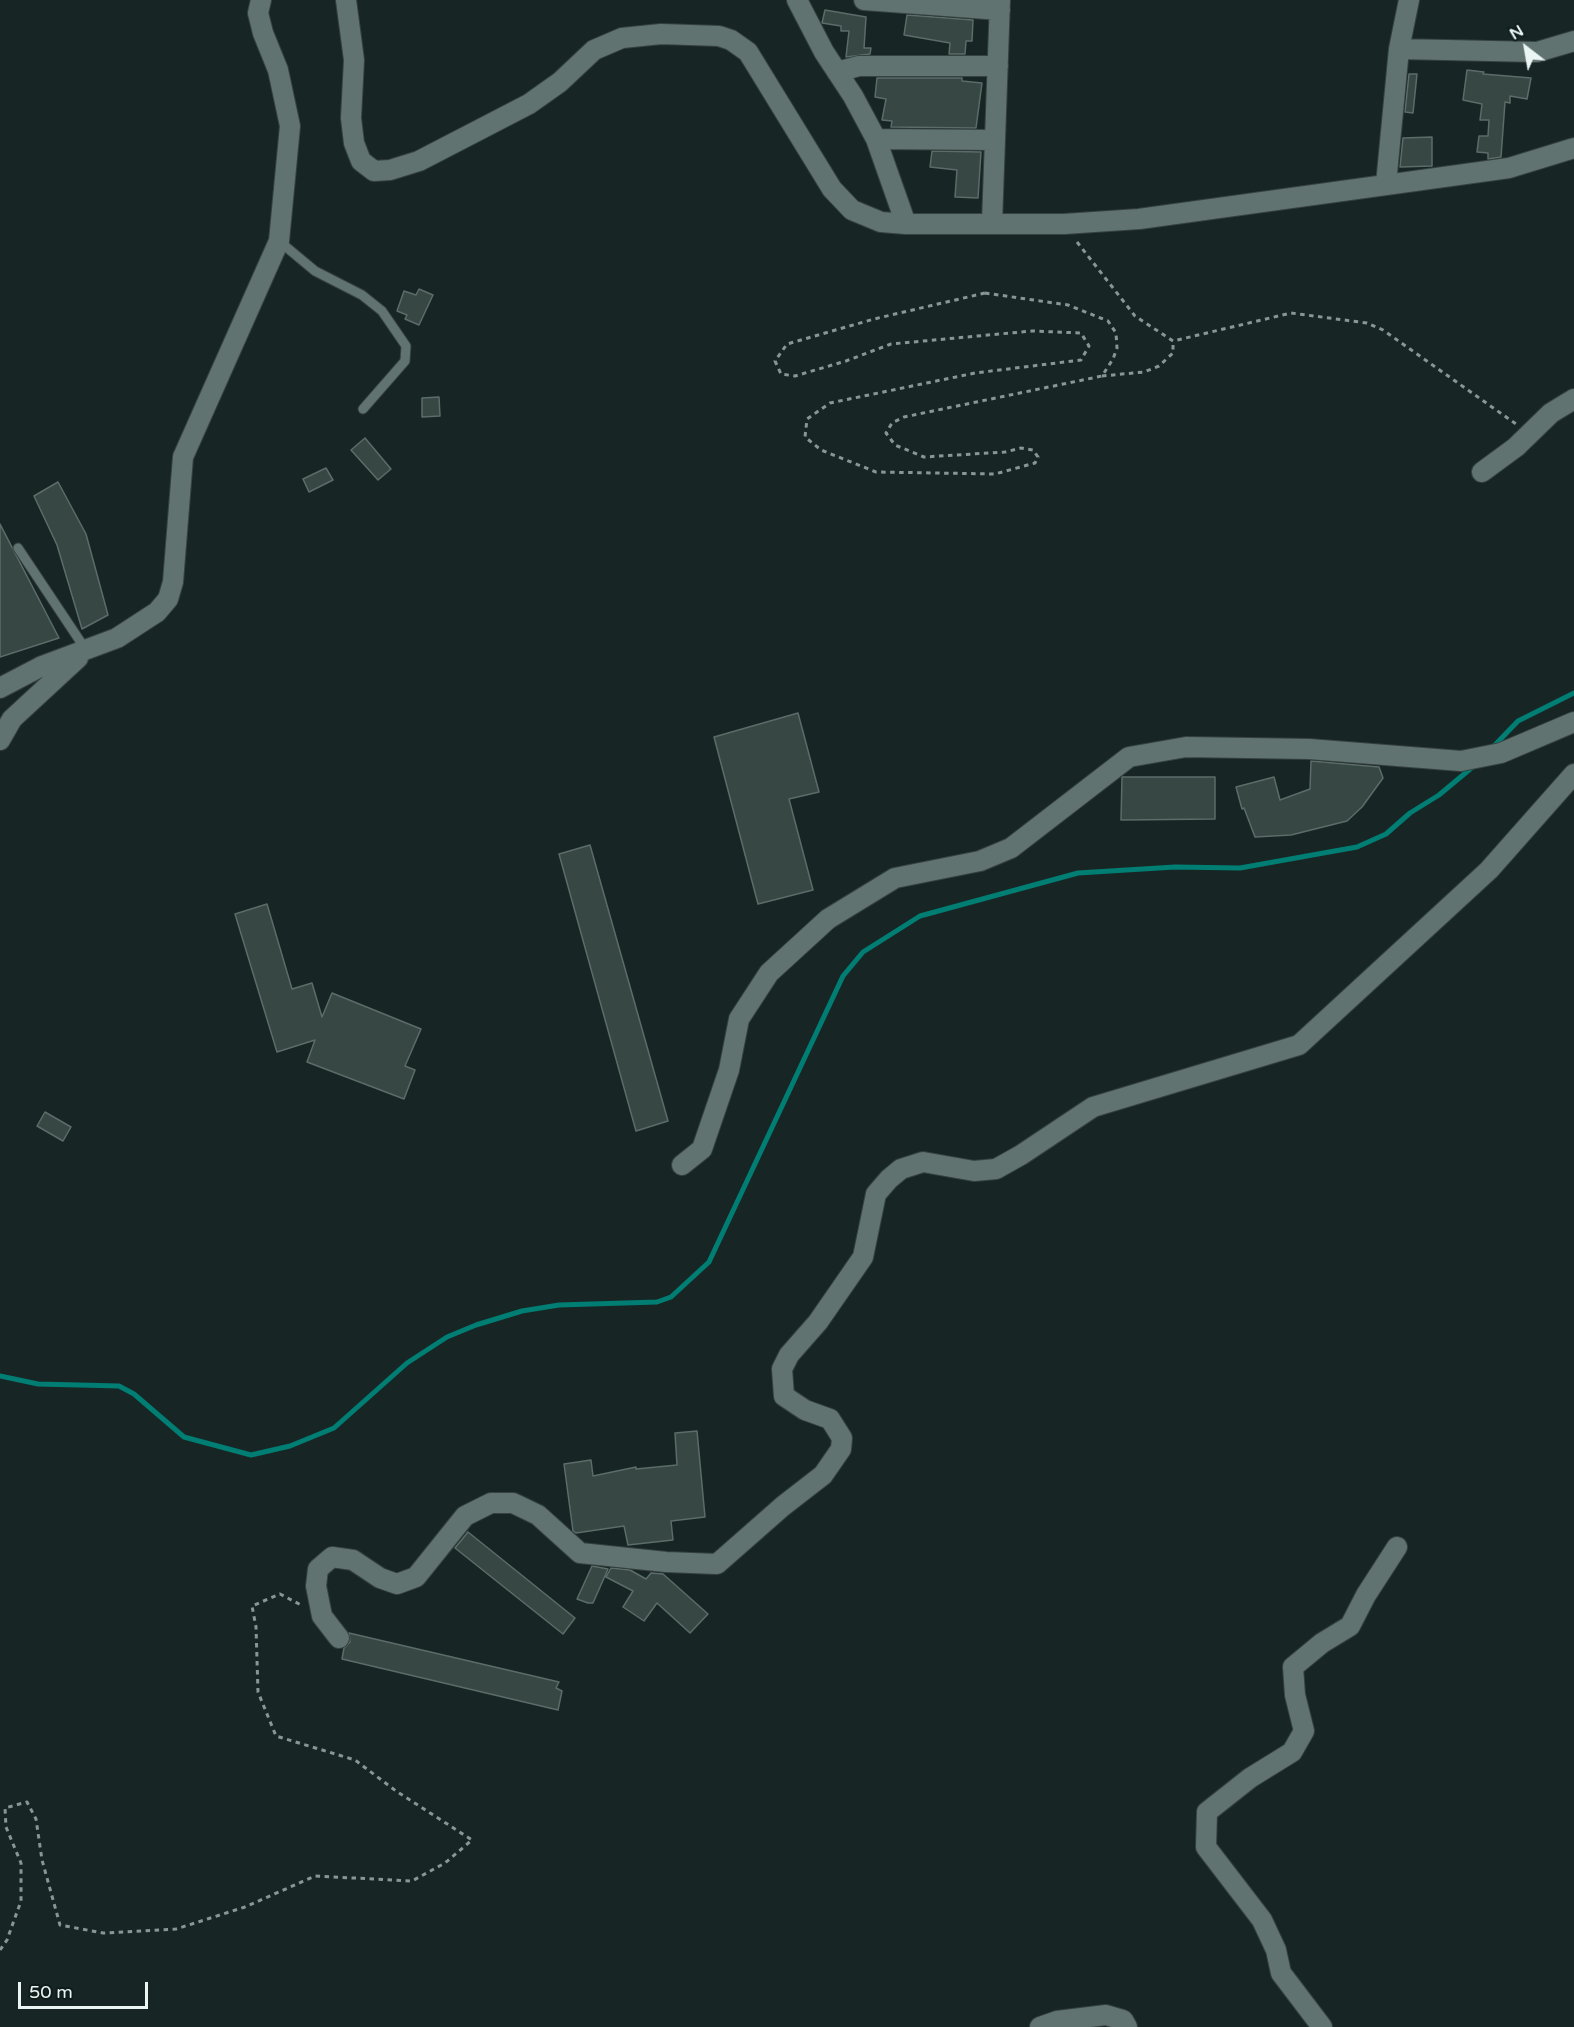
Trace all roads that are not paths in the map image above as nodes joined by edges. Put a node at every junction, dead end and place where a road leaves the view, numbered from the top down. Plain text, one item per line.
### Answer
1 (261, 0) edge
2 (346, 0) edge
3 (864, 0) edge
4 (1409, 0) edge
5 (802, 1) edge
6 (1000, 5) edge
7 (1574, 41) edge
8 (1399, 49) junction
9 (998, 66) junction
10 (837, 72) junction
11 (876, 139) junction
12 (995, 140) junction
13 (1574, 148) edge
14 (1386, 184) junction
15 (992, 223) junction
16 (906, 224) junction
17 (279, 240) junction
18 (1574, 399) edge
19 (363, 409) dead end
20 (1482, 472) dead end
21 (18, 548) dead end
22 (86, 650) junction
23 (0, 688) edge
24 (1574, 722) edge
25 (0, 740) edge
26 (1574, 774) edge
27 (682, 1165) dead end
28 (1397, 1547) dead end
29 (339, 1638) dead end
30 (1040, 2027) edge
31 (1127, 2027) edge
32 (1322, 2027) edge

1 - 17 street
2 - 16 street
3 - 6 street
4 - 8 street
5 - 10 street
6 - 9 street
7 - 8 street
8 - 14 street
9 - 10 street
9 - 12 street
10 - 11 street
11 - 12 street
11 - 16 street
12 - 15 street
13 - 14 street
14 - 15 street
15 - 16 street
17 - 19 lane
17 - 22 street
18 - 20 street
21 - 22 lane
22 - 23 street
22 - 25 street
24 - 27 street
26 - 29 street
28 - 32 street
30 - 31 street

